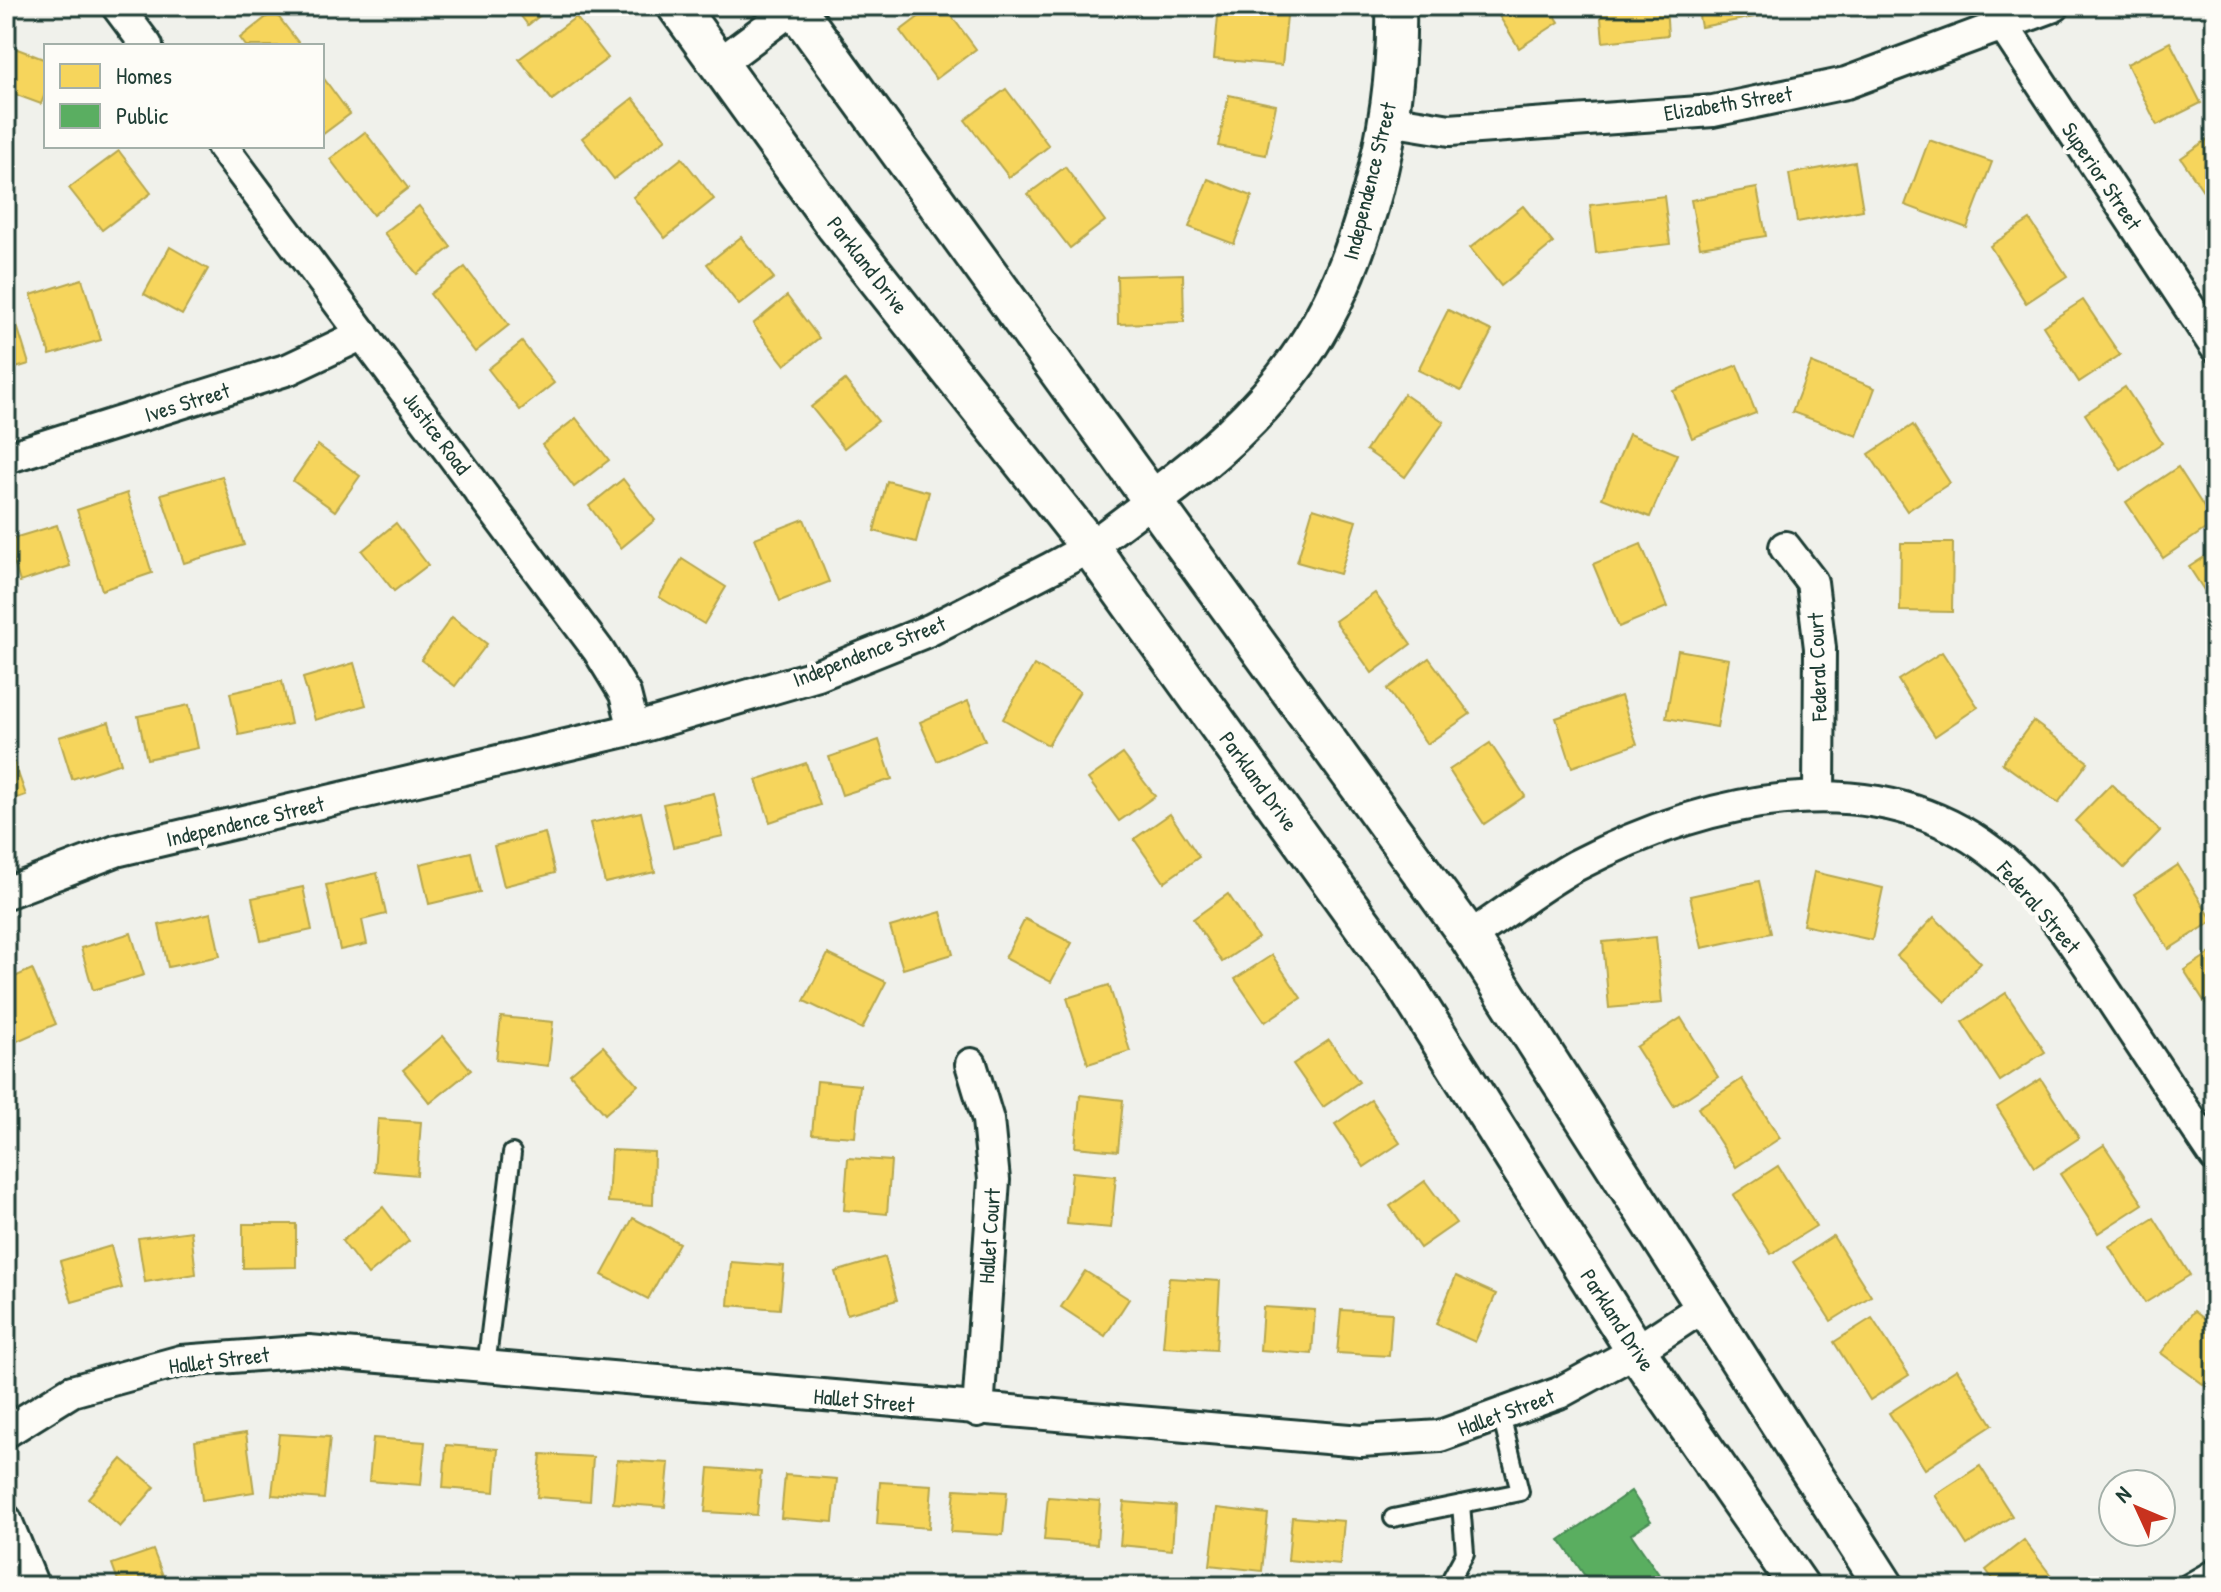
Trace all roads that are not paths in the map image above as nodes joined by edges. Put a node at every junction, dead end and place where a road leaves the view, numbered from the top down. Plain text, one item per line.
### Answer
1 (117, 6) edge
2 (677, 6) edge
3 (795, 6) edge
4 (1396, 6) edge
5 (2054, 6) edge
6 (1996, 17) edge
7 (146, 44) edge
8 (720, 63) junction
9 (1389, 120) junction
10 (224, 148) edge
11 (363, 334) junction
12 (2215, 346) edge
13 (6, 458) edge
14 (1154, 499) junction
15 (1090, 547) junction
16 (1785, 547) dead end
17 (634, 729) junction
18 (1819, 795) junction
19 (6, 893) edge
20 (1469, 937) junction
21 (971, 1064) dead end
22 (512, 1153) dead end
23 (2215, 1156) edge
24 (1706, 1305) junction
25 (1636, 1351) junction
26 (486, 1367) junction
27 (978, 1411) junction
28 (1501, 1415) junction
29 (6, 1432) edge
30 (1461, 1504) junction
31 (1393, 1518) dead end
32 (6, 1520) edge
33 (2215, 1567) edge
34 (33, 1586) edge
35 (1447, 1586) edge
36 (1799, 1586) edge
37 (1884, 1586) edge
38 (2182, 1586) edge

1 - 7 street
2 - 8 street, Parkland Drive
3 - 8 street
3 - 14 street
4 - 9 street, Independence Street
5 - 6 street, Elizabeth Street
6 - 9 street, Elizabeth Street
6 - 12 street, Superior Street
8 - 15 street, Parkland Drive
9 - 14 street, Independence Street
10 - 11 street, Justice Road
11 - 13 street, Ives Street
11 - 17 street, Justice Road
14 - 15 street, Independence Street
14 - 20 street
15 - 17 street, Independence Street
15 - 25 street, Parkland Drive
16 - 18 street, Federal Court
17 - 19 street, Independence Street
18 - 20 street, Federal Street
18 - 23 street, Federal Street
20 - 24 street
21 - 27 street, Hallet Court
22 - 26 lane
24 - 25 street, Hallet Street
24 - 37 street
25 - 28 street, Hallet Street
25 - 36 street, Parkland Drive
26 - 27 street, Hallet Street
26 - 29 street, Hallet Street
27 - 28 street, Hallet Street
28 - 30 lane
30 - 31 lane
30 - 35 lane
32 - 34 street
33 - 38 lane

